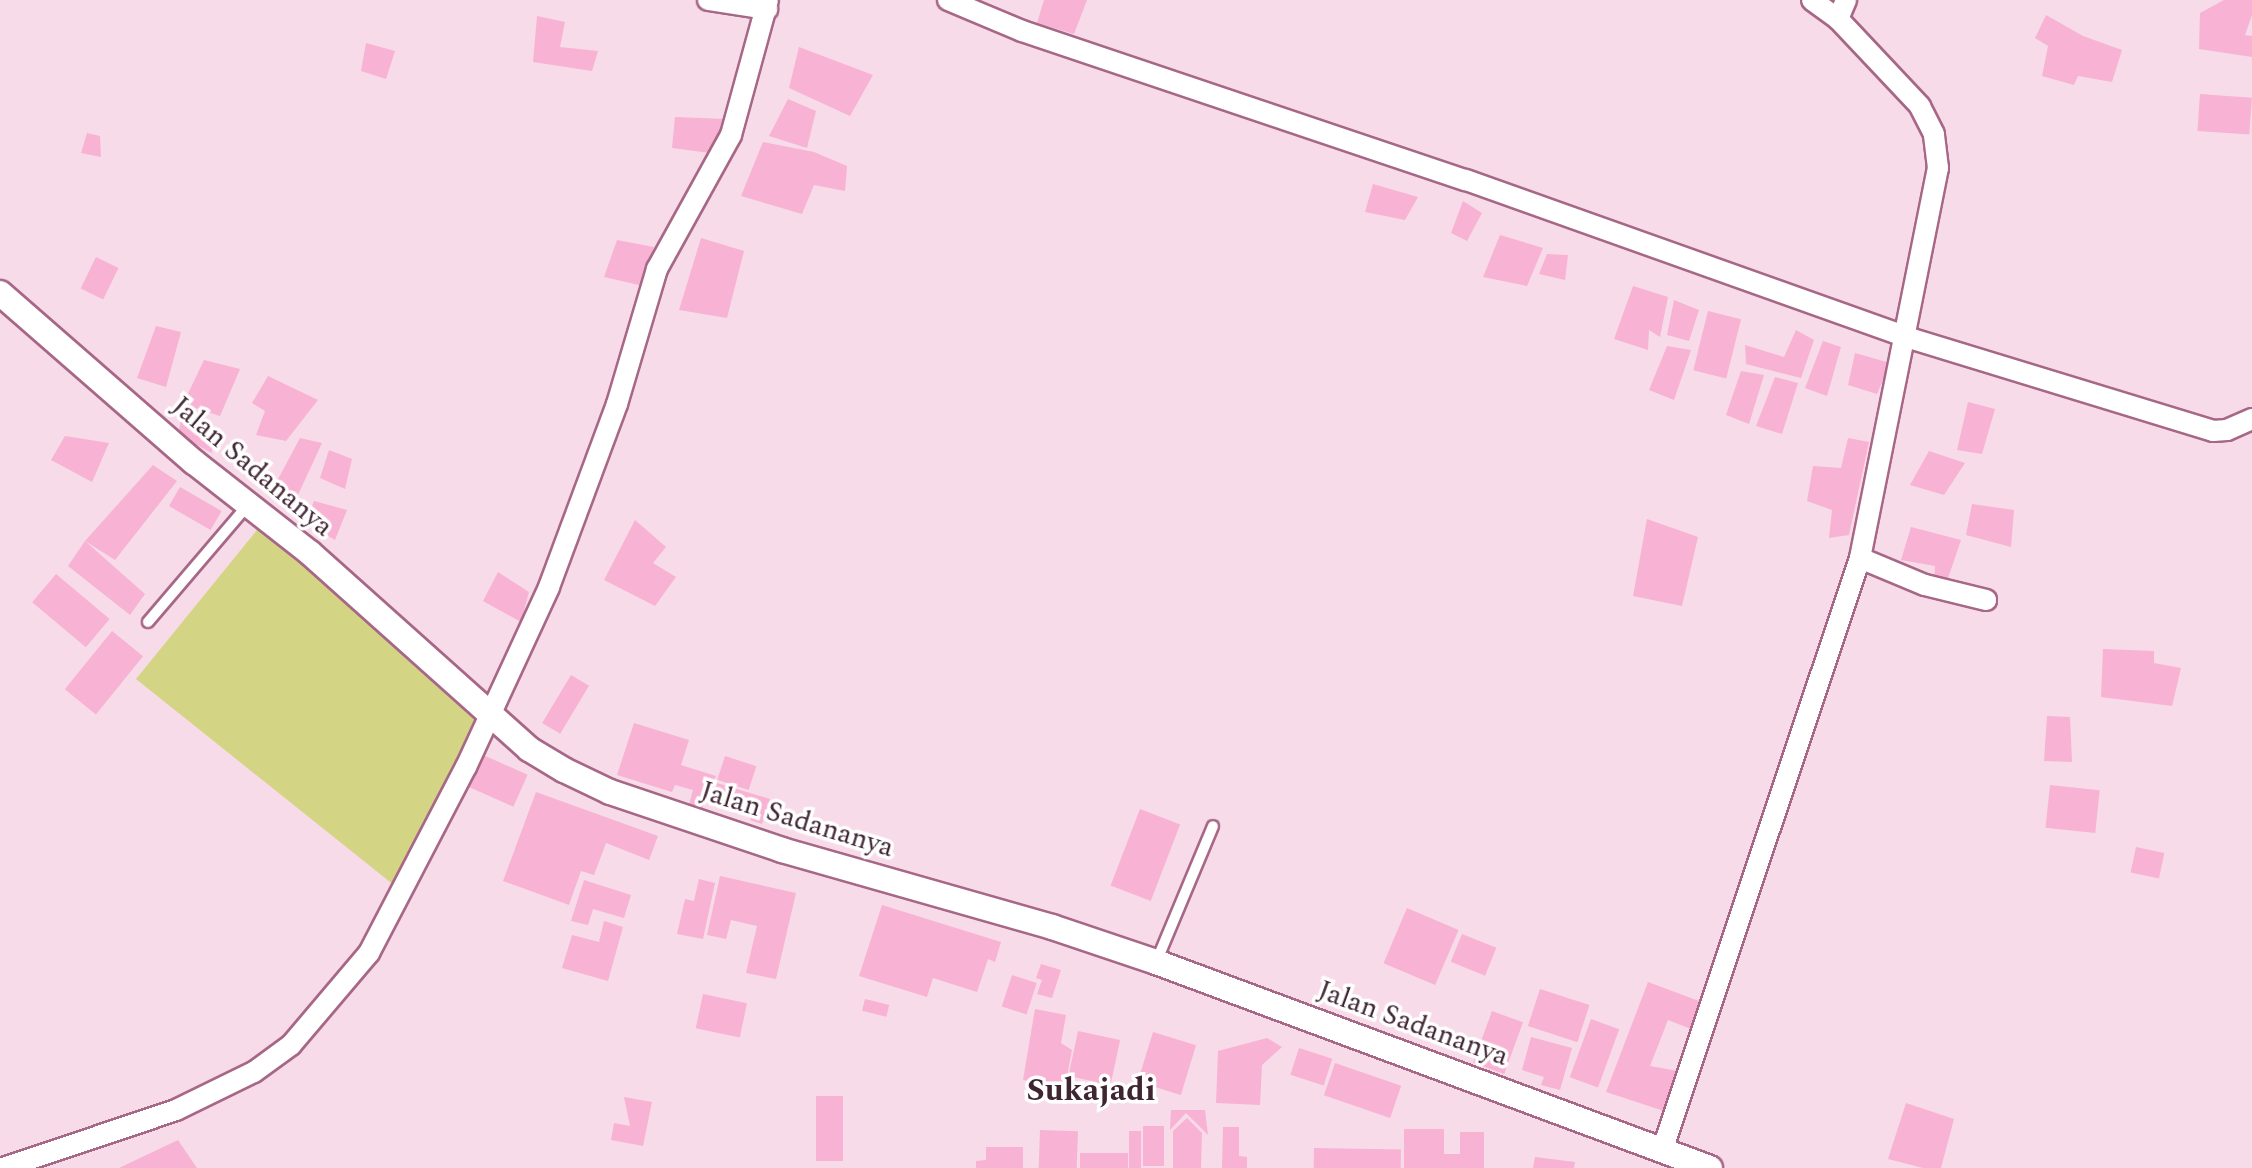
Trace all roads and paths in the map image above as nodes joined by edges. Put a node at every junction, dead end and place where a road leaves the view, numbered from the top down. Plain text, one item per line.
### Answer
1 (708, 0) edge
2 (948, 0) edge
3 (1812, 0) edge
4 (768, 4) edge
5 (1842, 9) edge
6 (0, 293) edge
7 (1906, 337) junction
8 (2252, 419) edge
9 (248, 504) junction
10 (1860, 558) junction
11 (1986, 600) dead end
12 (148, 622) dead end
13 (491, 715) junction
14 (1213, 826) dead end
15 (1156, 962) junction
16 (1663, 1148) junction
17 (3, 1168) edge
18 (1710, 1168) edge

1 - 4 street
2 - 7 street
3 - 5 street
4 - 13 street
5 - 7 street
6 - 9 street, Jalan Sadananya
7 - 8 street
7 - 10 street
9 - 12 lane
9 - 13 street, Jalan Sadananya
10 - 11 street
10 - 16 street
13 - 15 street, Jalan Sadananya
13 - 17 street
14 - 15 lane
15 - 16 street, Jalan Sadananya
16 - 18 street, Jalan Sadananya

